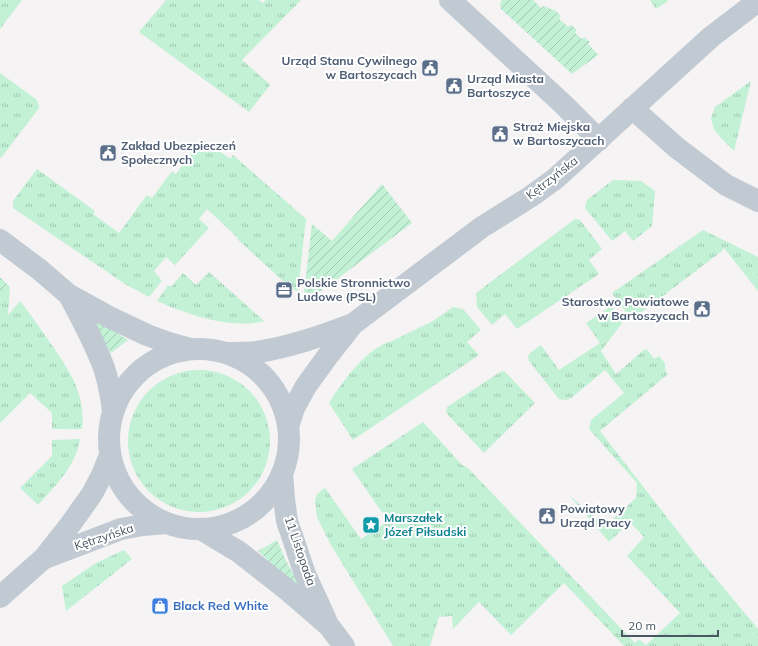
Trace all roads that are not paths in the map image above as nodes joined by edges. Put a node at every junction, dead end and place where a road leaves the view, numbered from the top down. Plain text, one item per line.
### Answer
1 (450, 0) edge
2 (758, 1) edge
3 (632, 108) junction
4 (599, 140) junction
5 (758, 201) edge
6 (0, 240) edge
7 (69, 295) junction
8 (353, 324) junction
9 (192, 350) junction
10 (225, 353) junction
11 (113, 411) junction
12 (288, 427) junction
13 (110, 454) junction
14 (282, 473) junction
15 (166, 523) junction
16 (201, 529) junction
17 (44, 558) junction
18 (0, 596) edge
19 (329, 626) junction
20 (344, 646) edge

1 - 4 street
2 - 3 street, Kętrzyńska
3 - 4 street, Kętrzyńska
3 - 5 street
4 - 8 street, Kętrzyńska
6 - 7 street
7 - 9 street
7 - 11 street
8 - 10 street, Kętrzyńska
8 - 12 street, Kętrzyńska
9 - 10 street
9 - 11 street
10 - 12 street
11 - 13 street
12 - 14 street
13 - 15 street
13 - 17 street, Kętrzyńska
14 - 16 street
14 - 19 street, 11 Listopada
15 - 16 street
15 - 17 street, Kętrzyńska
16 - 19 street, 11 Listopada
17 - 18 street, Kętrzyńska
19 - 20 street, 11 Listopada

